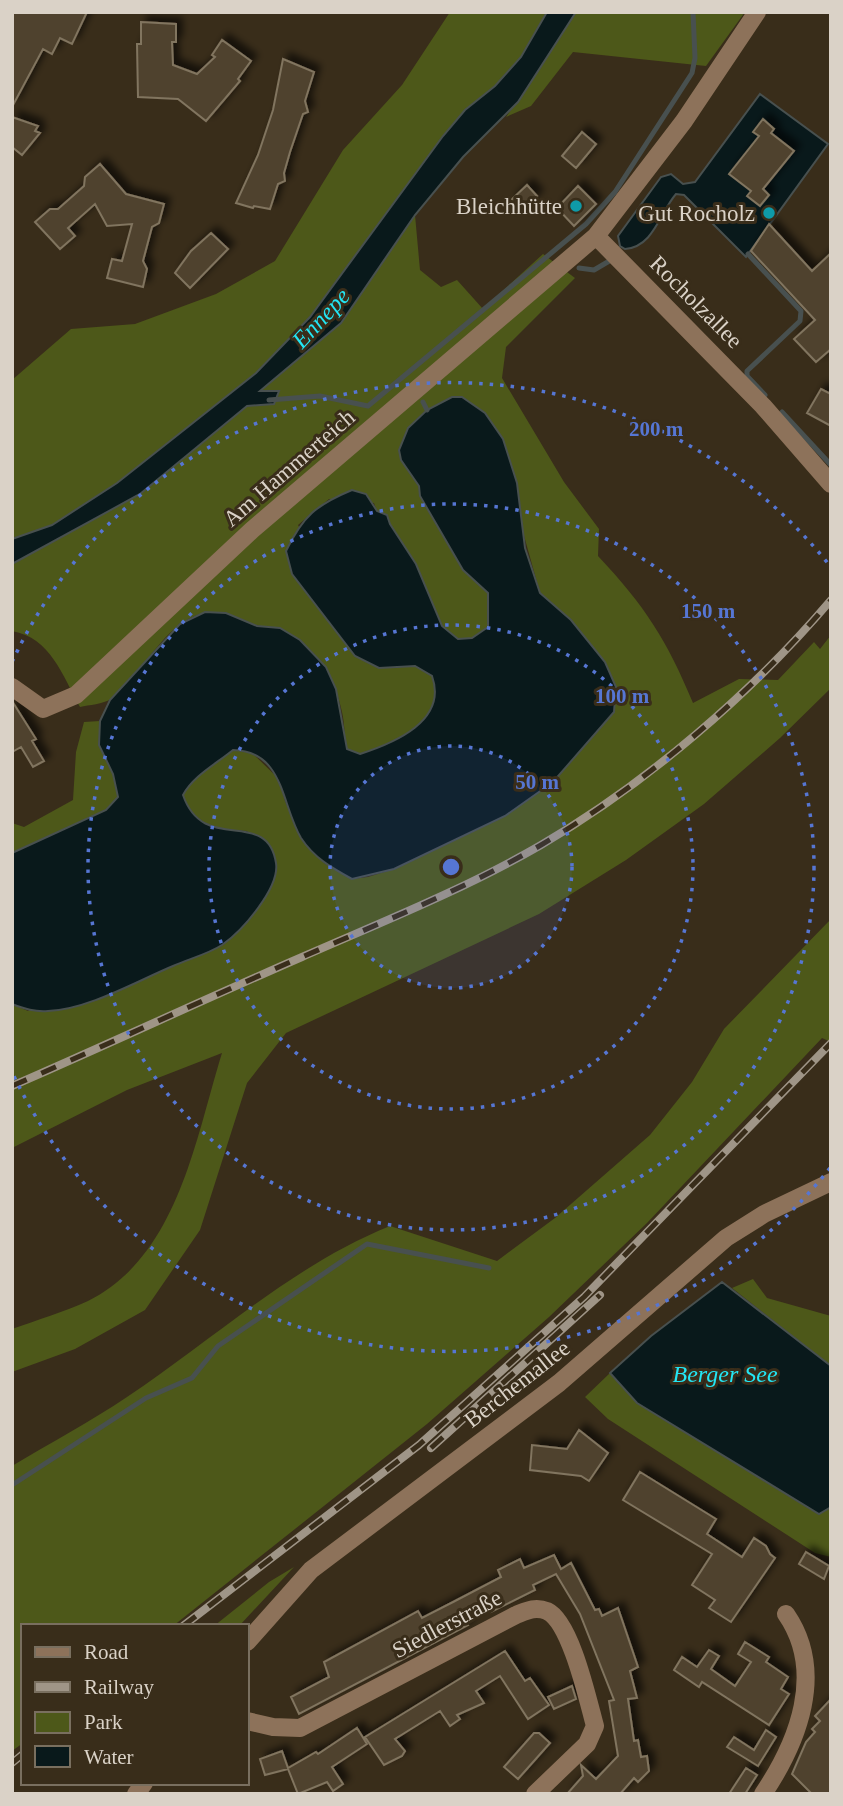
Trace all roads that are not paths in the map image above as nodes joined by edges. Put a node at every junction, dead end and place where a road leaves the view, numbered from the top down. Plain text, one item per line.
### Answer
1 (757, 12) edge
2 (596, 236) junction
3 (831, 484) edge
4 (12, 687) edge
5 (831, 1182) edge
6 (786, 1615) dead end
7 (248, 1641) edge
8 (248, 1721) edge
9 (535, 1794) edge
10 (763, 1794) edge

1 - 2 street
2 - 3 street, Rocholzallee
2 - 4 street, Am Hammerteich
5 - 7 street, Berchemallee
6 - 10 street
8 - 9 street, Siedlerstraße

